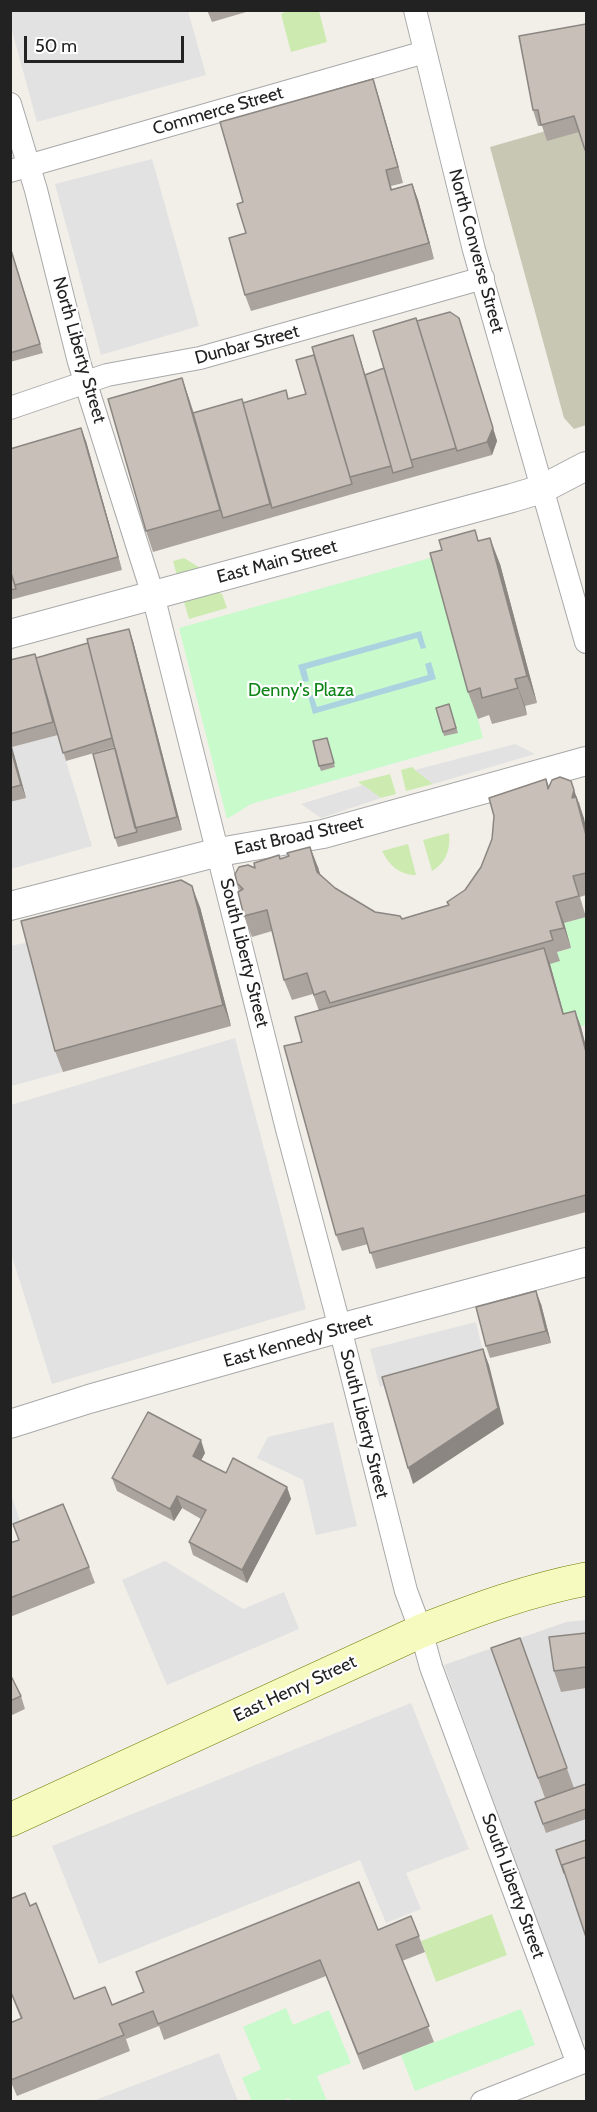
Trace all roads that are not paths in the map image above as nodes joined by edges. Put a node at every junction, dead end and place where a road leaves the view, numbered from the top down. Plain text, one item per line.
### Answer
1 (415, 10) edge
2 (425, 52) junction
3 (10, 104) edge
4 (19, 168) edge
5 (483, 278) junction
6 (85, 382) junction
7 (10, 408) edge
8 (586, 466) edge
9 (543, 489) junction
10 (586, 489) edge
11 (153, 595) junction
12 (10, 634) edge
13 (586, 642) edge
14 (586, 761) edge
15 (219, 852) junction
16 (10, 906) edge
17 (586, 1262) edge
18 (340, 1328) junction
19 (10, 1424) edge
20 (586, 1579) edge
21 (421, 1631) junction
22 (10, 1820) edge
23 (582, 2063) edge
24 (482, 2102) edge

1 - 2 street, North Converse Street
2 - 4 street, Commerce Street
2 - 5 street, North Converse Street
3 - 4 street, North Liberty Street
4 - 6 street, North Liberty Street
5 - 6 street, Dunbar Street
5 - 9 street, North Converse Street
6 - 7 street, Dunbar Street
6 - 11 street, North Liberty Street
8 - 9 street, East Main Street
9 - 10 street, East Main Street
9 - 11 street, East Main Street
9 - 13 street, North Converse Street
11 - 12 street, East Main Street
11 - 15 street, South Liberty Street
14 - 15 street, East Broad Street
15 - 16 street, East Broad Street
15 - 18 street, South Liberty Street
17 - 18 street, East Kennedy Street
18 - 19 street, East Kennedy Street
18 - 21 street, South Liberty Street
20 - 21 main road, East Henry Street
21 - 22 main road, East Henry Street
21 - 23 street, South Liberty Street
23 - 24 street

